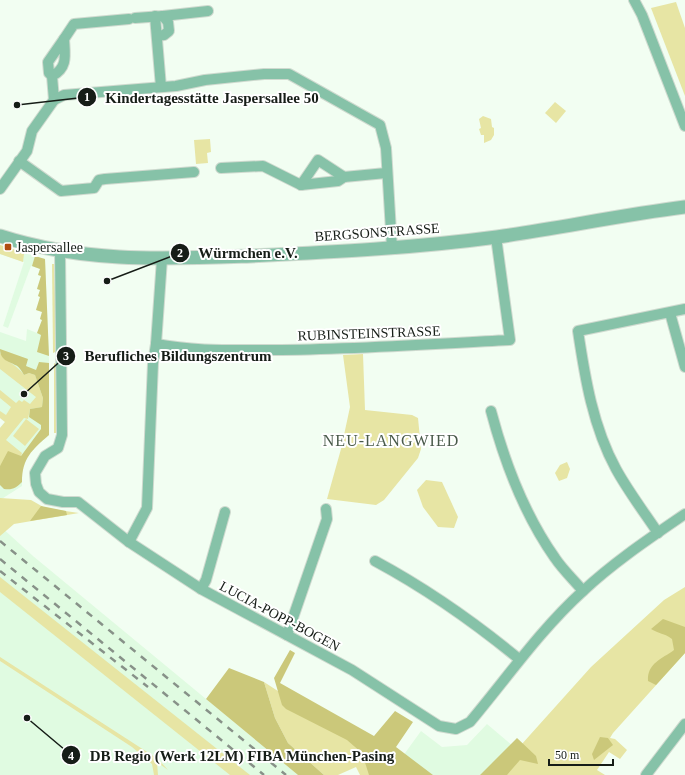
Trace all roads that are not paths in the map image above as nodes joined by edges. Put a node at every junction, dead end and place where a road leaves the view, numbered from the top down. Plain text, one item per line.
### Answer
1 (634, 0) edge
2 (208, 11) dead end
3 (159, 16) junction
4 (64, 39) junction
5 (52, 76) junction
6 (161, 87) junction
7 (54, 100) junction
8 (685, 126) edge
9 (20, 161) junction
10 (221, 168) dead end
11 (194, 172) dead end
12 (386, 173) junction
13 (344, 177) junction
14 (301, 185) junction
15 (0, 189) edge
16 (685, 207) edge
17 (0, 236) edge
18 (496, 237) junction
19 (392, 248) junction
20 (60, 252) junction
21 (162, 259) junction
22 (685, 309) edge
23 (670, 313) junction
24 (156, 344) junction
25 (685, 367) edge
26 (491, 411) dead end
27 (326, 509) dead end
28 (225, 512) dead end
29 (685, 514) edge
30 (658, 533) junction
31 (130, 542) junction
32 (375, 561) dead end
33 (201, 590) junction
34 (583, 591) junction
35 (287, 636) junction
36 (520, 660) junction
37 (685, 724) edge
38 (646, 775) edge

1 - 8 street
2 - 3 street
3 - 4 street
3 - 6 street
4 - 5 street
4 - 5 street
5 - 7 street
6 - 7 street
6 - 12 street
7 - 9 street
9 - 11 street
9 - 15 street
10 - 14 street
12 - 13 street
12 - 19 street
13 - 14 street
13 - 14 street
16 - 18 street, BERGSONSTRASSE
17 - 20 street, BERGSONSTRASSE
18 - 19 street, BERGSONSTRASSE
18 - 24 street, RUBINSTEINSTRASSE
19 - 21 street, BERGSONSTRASSE
20 - 21 street, BERGSONSTRASSE
20 - 31 street, LUCIA-POPP-BOGEN
21 - 24 street
22 - 23 street
23 - 25 street
23 - 30 street
24 - 31 street
26 - 34 street
27 - 35 street
28 - 33 street
29 - 30 street, LUCIA-POPP-BOGEN
30 - 34 street, LUCIA-POPP-BOGEN
31 - 33 street, LUCIA-POPP-BOGEN
32 - 36 street
33 - 35 street, LUCIA-POPP-BOGEN
34 - 36 street, LUCIA-POPP-BOGEN
35 - 36 street, LUCIA-POPP-BOGEN
37 - 38 street

